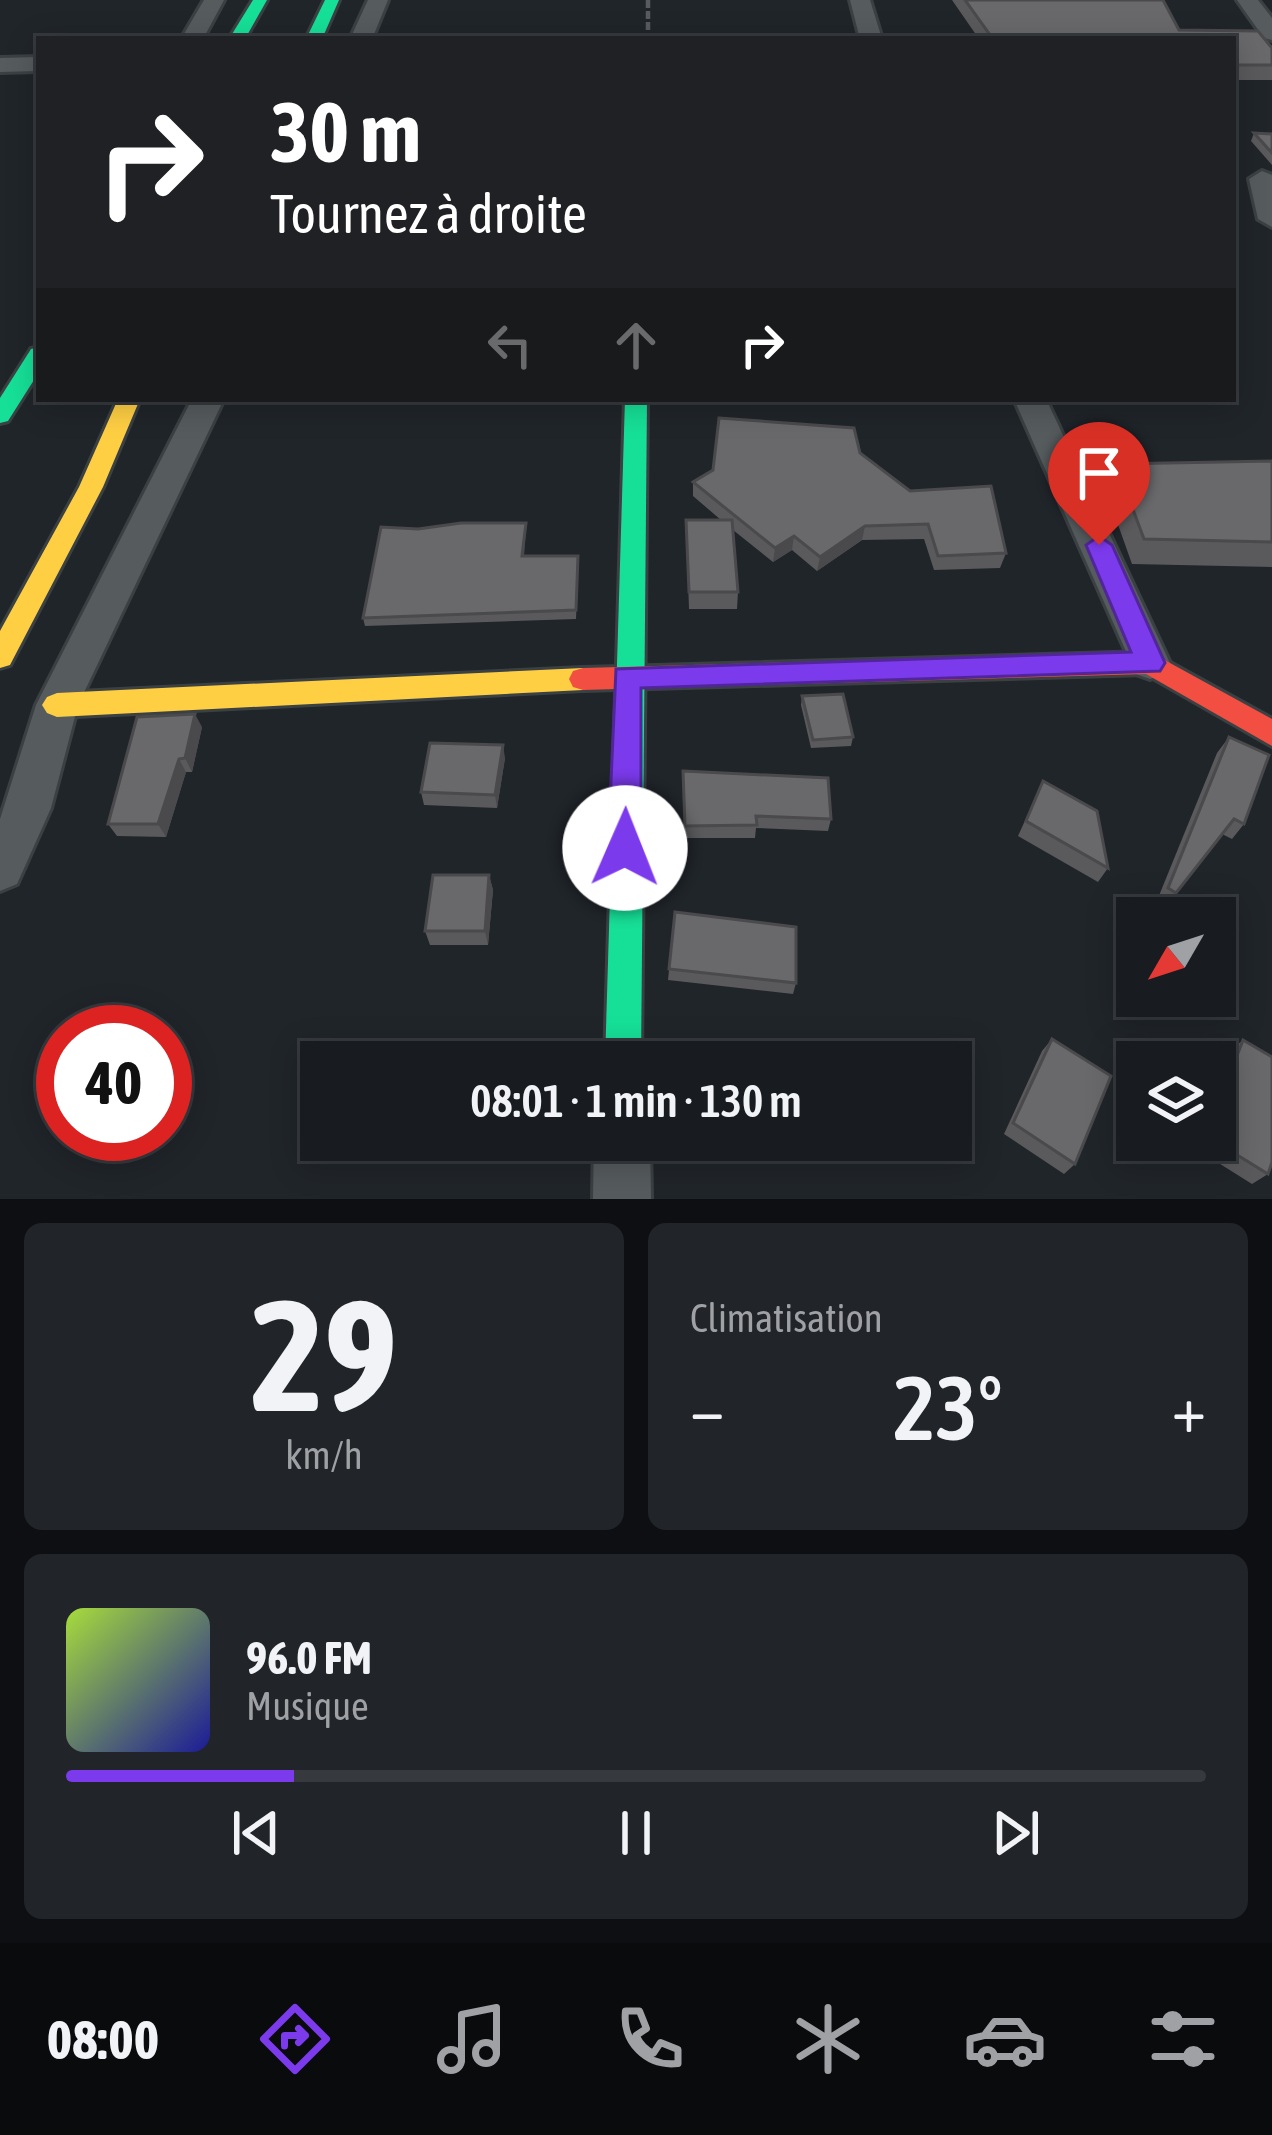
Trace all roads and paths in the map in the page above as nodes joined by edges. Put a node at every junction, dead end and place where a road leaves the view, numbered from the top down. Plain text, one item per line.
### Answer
1 (214, 0) edge
2 (260, 0) edge
3 (332, 0) edge
4 (378, 0) edge
5 (647, 0) edge
6 (860, 0) edge
7 (1246, 0) edge
8 (194, 36) edge
9 (239, 36) edge
10 (315, 36) edge
11 (362, 36) edge
12 (648, 36) edge
13 (870, 36) edge
14 (1266, 39) edge
15 (36, 64) edge
16 (0, 65) edge
17 (1267, 179) edge
18 (1236, 180) edge
19 (1272, 219) edge
20 (36, 359) edge
21 (128, 402) edge
22 (207, 402) edge
23 (636, 402) edge
24 (1031, 402) edge
25 (0, 416) edge
26 (0, 657) edge
27 (1150, 663) junction
28 (626, 677) junction
29 (57, 705) junction
30 (1272, 734) edge
31 (0, 869) edge
32 (623, 1041) edge
33 (622, 1161) edge
34 (622, 1199) edge

1 - 8 street
2 - 9 main road
3 - 10 main road
4 - 11 street
5 - 12 path
6 - 13 street
7 - 14 street
15 - 16 street
17 - 18 street
17 - 19 street
20 - 25 main road
21 - 26 main road
22 - 29 street
23 - 28 main road
24 - 27 street
27 - 28 main road
27 - 30 main road
28 - 29 main road
28 - 32 main road
29 - 31 street
33 - 34 street

